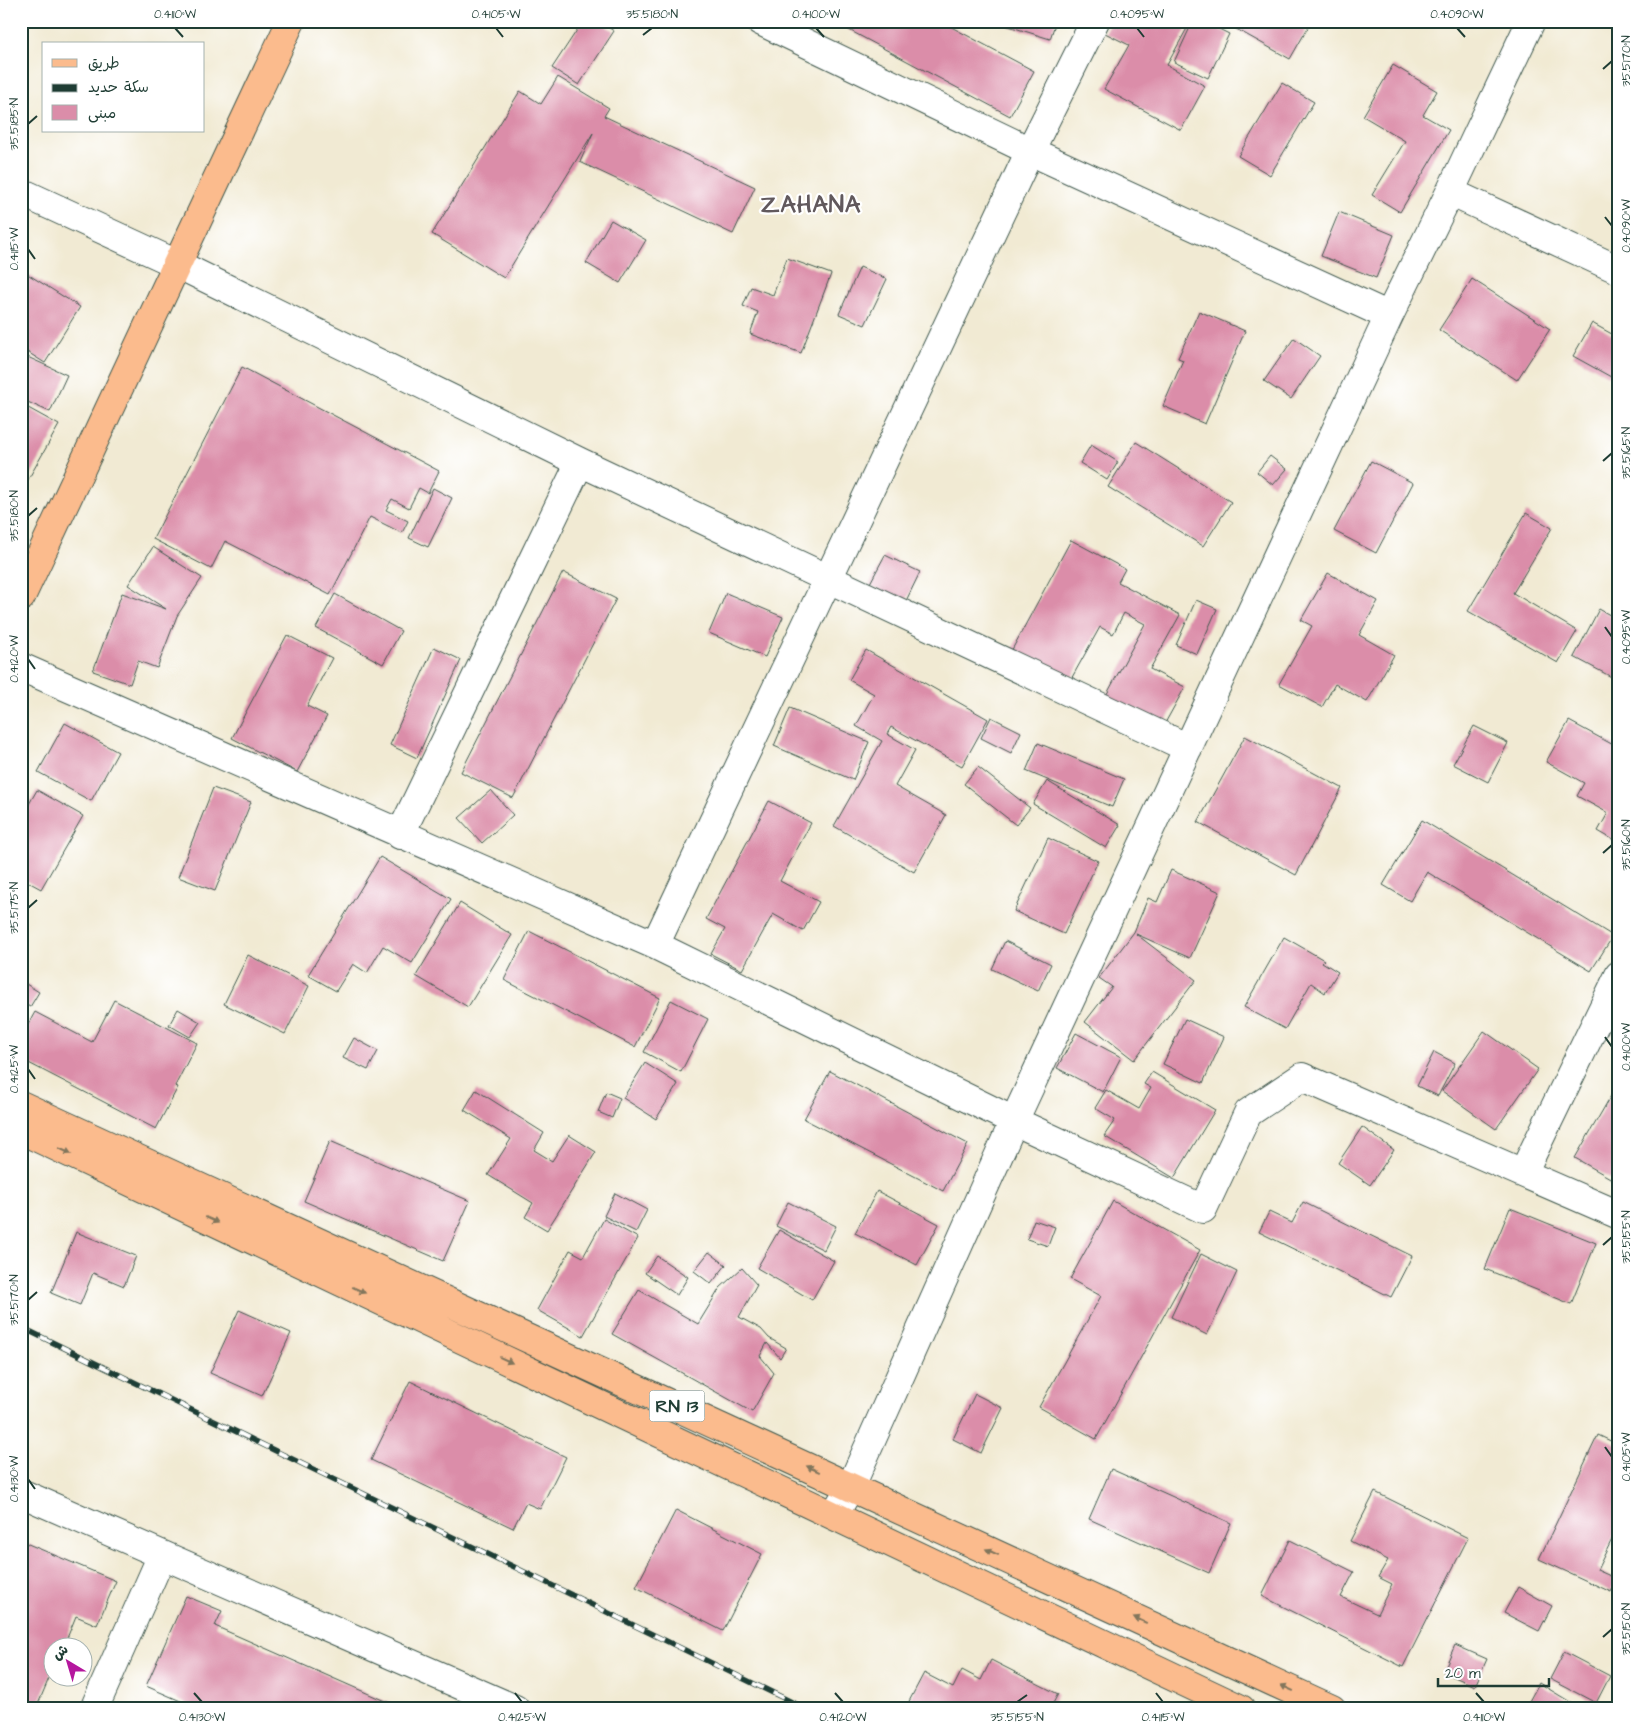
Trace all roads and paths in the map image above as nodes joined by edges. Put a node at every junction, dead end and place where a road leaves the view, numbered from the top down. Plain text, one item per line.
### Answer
1 (291, 21) edge
2 (760, 21) edge
3 (1095, 21) edge
4 (1530, 21) edge
5 (1030, 152) junction
6 (21, 192) edge
7 (1450, 192) junction
8 (177, 264) junction
9 (1619, 270) edge
10 (1388, 316) junction
11 (580, 462) junction
12 (827, 579) junction
13 (21, 597) edge
14 (21, 667) edge
15 (1188, 748) junction
16 (400, 835) junction
17 (654, 945) junction
18 (1619, 975) edge
19 (21, 1105) edge
20 (1014, 1121) junction
21 (21, 1130) edge
22 (1523, 1173) junction
23 (1619, 1215) edge
24 (851, 1486) junction
25 (21, 1494) edge
26 (834, 1515) junction
27 (162, 1555) junction
28 (96, 1708) edge
29 (515, 1709) edge
30 (1241, 1709) edge
31 (1332, 1709) edge

1 - 8 main road
2 - 5 street
3 - 5 street
4 - 7 street
5 - 10 street
5 - 12 street
6 - 8 street
7 - 9 street
7 - 10 street
8 - 11 street
8 - 13 main road
10 - 15 street
11 - 12 street
11 - 16 street
12 - 15 street
12 - 17 street
14 - 16 street
15 - 20 street
16 - 17 street
17 - 20 street
18 - 22 street
24 -> 19 main road, RN 13
20 - 22 street
20 - 24 street
21 -> 26 main road, RN 13
22 - 23 street
24 - 26 street
31 -> 24 main road, RN 13
25 - 27 street
26 - 30 main road, RN 13
27 - 28 street
27 - 29 street

